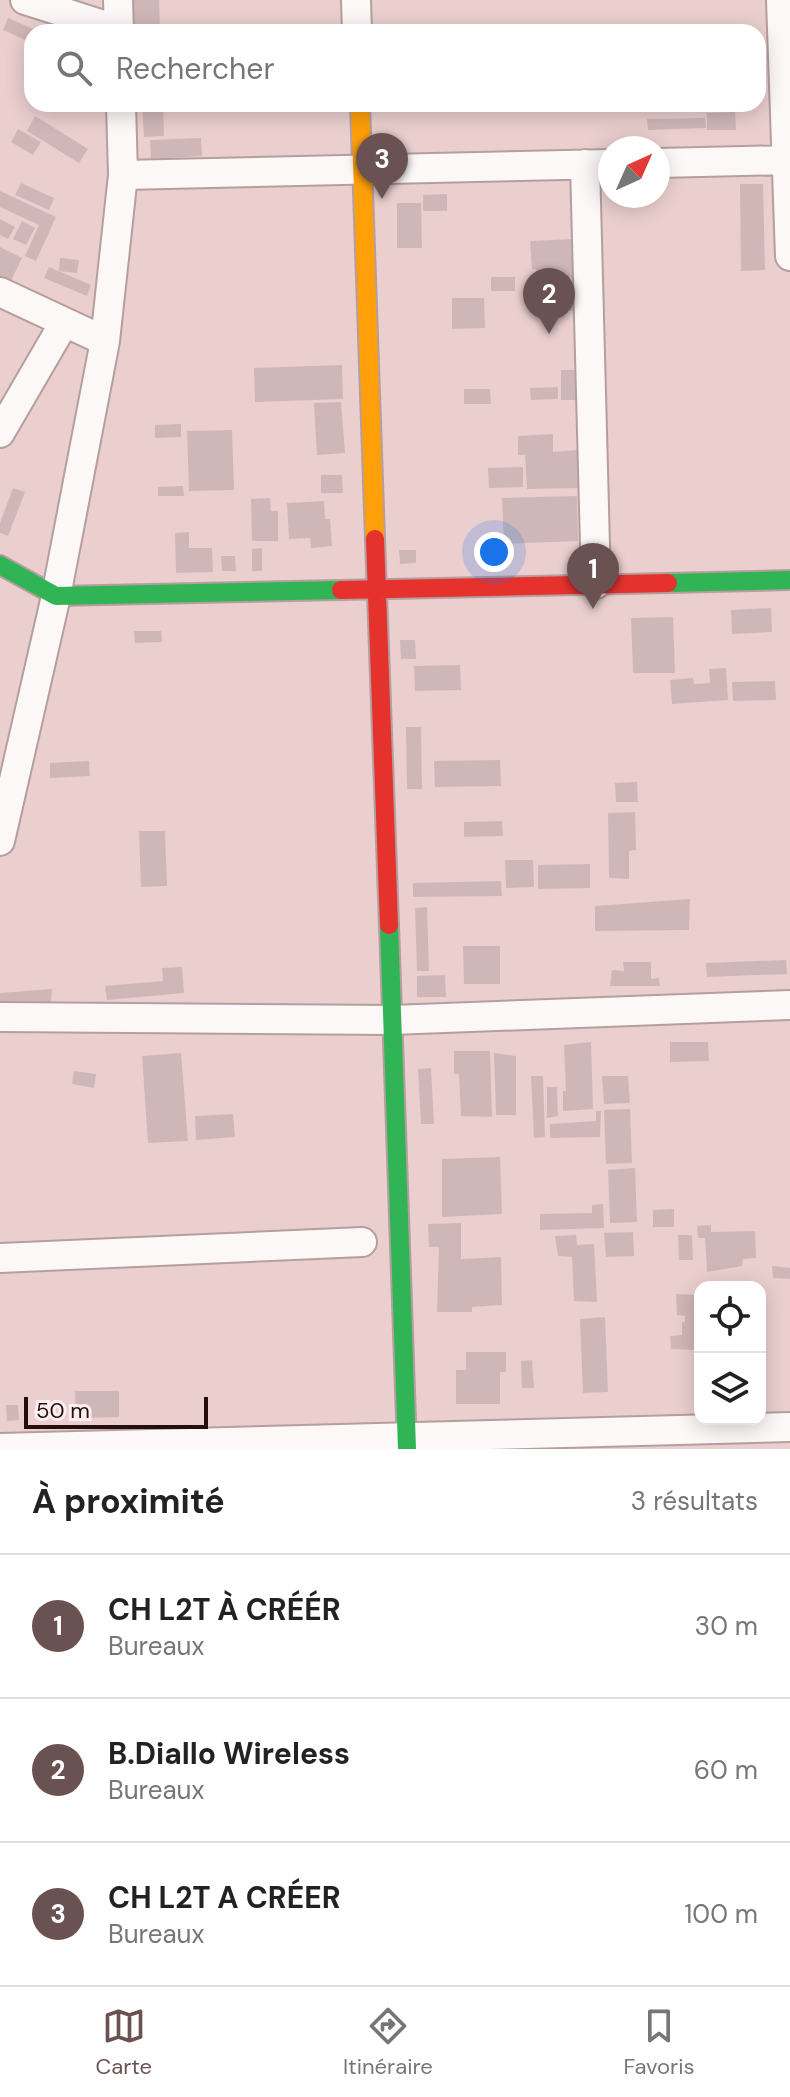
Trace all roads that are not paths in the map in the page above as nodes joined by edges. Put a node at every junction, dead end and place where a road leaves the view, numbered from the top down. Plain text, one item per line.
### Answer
1 (25, 0) edge
2 (118, 0) edge
3 (356, 0) edge
4 (781, 0) edge
5 (98, 24) edge
6 (119, 24) edge
7 (357, 24) edge
8 (121, 112) edge
9 (360, 112) edge
10 (788, 160) edge
11 (670, 163) edge
12 (598, 164) edge
13 (362, 170) junction
14 (123, 175) junction
15 (790, 256) edge
16 (0, 292) edge
17 (64, 323) junction
18 (105, 341) junction
19 (0, 433) edge
20 (0, 565) edge
21 (790, 580) edge
22 (596, 584) junction
23 (377, 589) junction
24 (56, 596) junction
25 (0, 841) edge
26 (790, 1005) edge
27 (0, 1017) edge
28 (392, 1020) junction
29 (362, 1242) dead end
30 (0, 1258) edge
31 (790, 1427) edge
32 (407, 1443) edge
33 (165, 1446) edge
34 (0, 1448) edge

1 - 5 street
2 - 6 street
3 - 7 street
4 - 10 street
8 - 14 street
9 - 13 street
10 - 11 street
10 - 15 street
12 - 13 street
12 - 22 street
13 - 14 street
13 - 23 street
14 - 18 street
16 - 17 street
17 - 18 street
17 - 19 street
18 - 24 street
20 - 24 street
21 - 22 street
22 - 23 street
23 - 24 street
23 - 28 street
24 - 25 street
26 - 28 street
27 - 28 street
28 - 32 street
29 - 30 street
31 - 32 street
32 - 33 street
33 - 34 street

